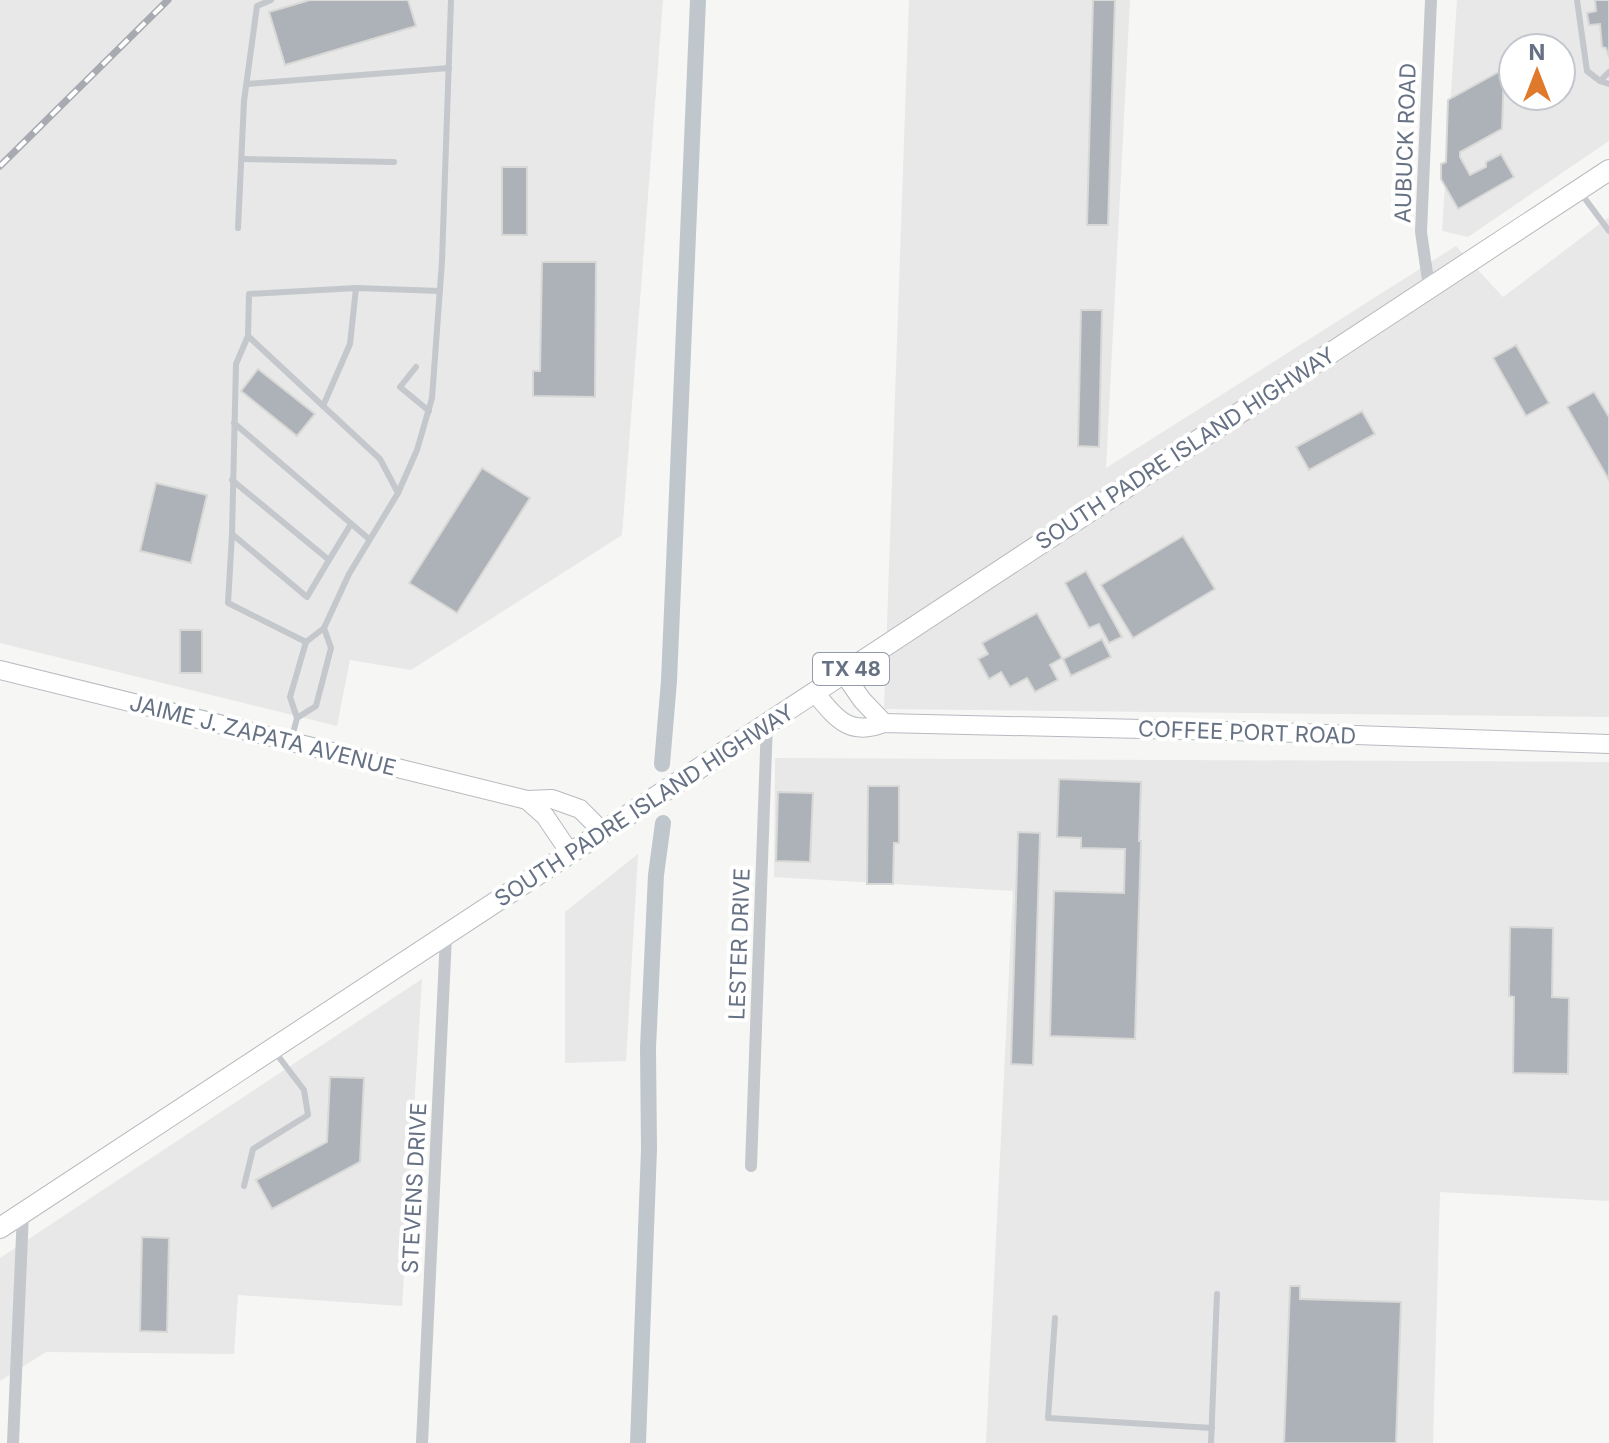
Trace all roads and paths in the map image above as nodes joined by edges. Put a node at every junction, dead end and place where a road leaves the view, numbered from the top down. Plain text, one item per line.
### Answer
1 (271, 0) edge
2 (451, 0) edge
3 (1431, 0) edge
4 (1577, 0) edge
5 (449, 68) junction
6 (1609, 72) edge
7 (1600, 81) junction
8 (247, 84) junction
9 (1609, 84) edge
10 (242, 159) junction
11 (394, 162) dead end
12 (1609, 170) edge
13 (1579, 190) junction
14 (238, 228) dead end
15 (1609, 231) edge
16 (1429, 287) junction
17 (356, 288) junction
18 (440, 291) junction
19 (248, 336) junction
20 (416, 367) dead end
21 (323, 406) junction
22 (429, 411) junction
23 (234, 423) junction
24 (232, 480) junction
25 (398, 493) junction
26 (351, 524) junction
27 (232, 534) junction
28 (369, 539) junction
29 (329, 560) junction
30 (324, 628) junction
31 (306, 642) junction
32 (0, 670) edge
33 (844, 674) junction
34 (815, 693) junction
35 (297, 718) junction
36 (767, 723) junction
37 (884, 723) junction
38 (291, 742) junction
39 (1609, 744) edge
40 (527, 800) junction
41 (603, 832) junction
42 (570, 853) junction
43 (446, 936) junction
44 (273, 1049) junction
45 (751, 1166) dead end
46 (244, 1186) dead end
47 (23, 1213) junction
48 (0, 1228) edge
49 (1217, 1294) dead end
50 (1055, 1318) dead end
51 (1212, 1428) junction
52 (13, 1443) edge
53 (422, 1443) edge
54 (1211, 1443) edge

1 - 8 lane
2 - 5 lane
3 - 16 street, AUBUCK ROAD
4 - 7 lane
5 - 8 lane
5 - 18 lane
6 - 7 lane
7 - 9 lane
8 - 10 lane
10 - 11 lane
10 - 14 lane
12 - 13 main road, SOUTH PADRE ISLAND HIGHWAY / TX 48
13 - 15 lane
13 - 16 main road, SOUTH PADRE ISLAND HIGHWAY / TX 48
16 - 33 main road, SOUTH PADRE ISLAND HIGHWAY / TX 48
17 - 18 lane
17 - 19 lane
17 - 21 lane
18 - 22 lane
19 - 21 lane
19 - 23 lane
20 - 22 lane
21 - 25 lane
22 - 25 lane
23 - 24 lane
23 - 26 lane
24 - 27 lane
24 - 29 lane
25 - 28 lane
26 - 28 lane
26 - 29 lane
27 - 29 lane
27 - 31 lane
28 - 30 lane
30 - 31 lane
30 - 35 lane
31 - 35 lane
32 - 38 street, JAIME J. ZAPATA AVENUE
33 - 34 main road, SOUTH PADRE ISLAND HIGHWAY / TX 48
33 - 37 street
34 - 36 main road, SOUTH PADRE ISLAND HIGHWAY / TX 48
34 - 37 street, COFFEE PORT ROAD
35 - 38 lane
36 - 41 main road, SOUTH PADRE ISLAND HIGHWAY / TX 48
36 - 45 street, LESTER DRIVE
37 - 39 street, COFFEE PORT ROAD
38 - 40 street, JAIME J. ZAPATA AVENUE
40 - 41 street, JAIME J. ZAPATA AVENUE
40 - 42 street
41 - 42 main road, SOUTH PADRE ISLAND HIGHWAY / TX 48
42 - 43 main road, SOUTH PADRE ISLAND HIGHWAY / TX 48
43 - 44 main road, SOUTH PADRE ISLAND HIGHWAY / TX 48
43 - 53 street, STEVENS DRIVE
44 - 46 lane
44 - 47 main road, SOUTH PADRE ISLAND HIGHWAY / TX 48
47 - 48 main road, SOUTH PADRE ISLAND HIGHWAY / TX 48
47 - 52 street
49 - 51 lane
50 - 51 lane
51 - 54 lane

